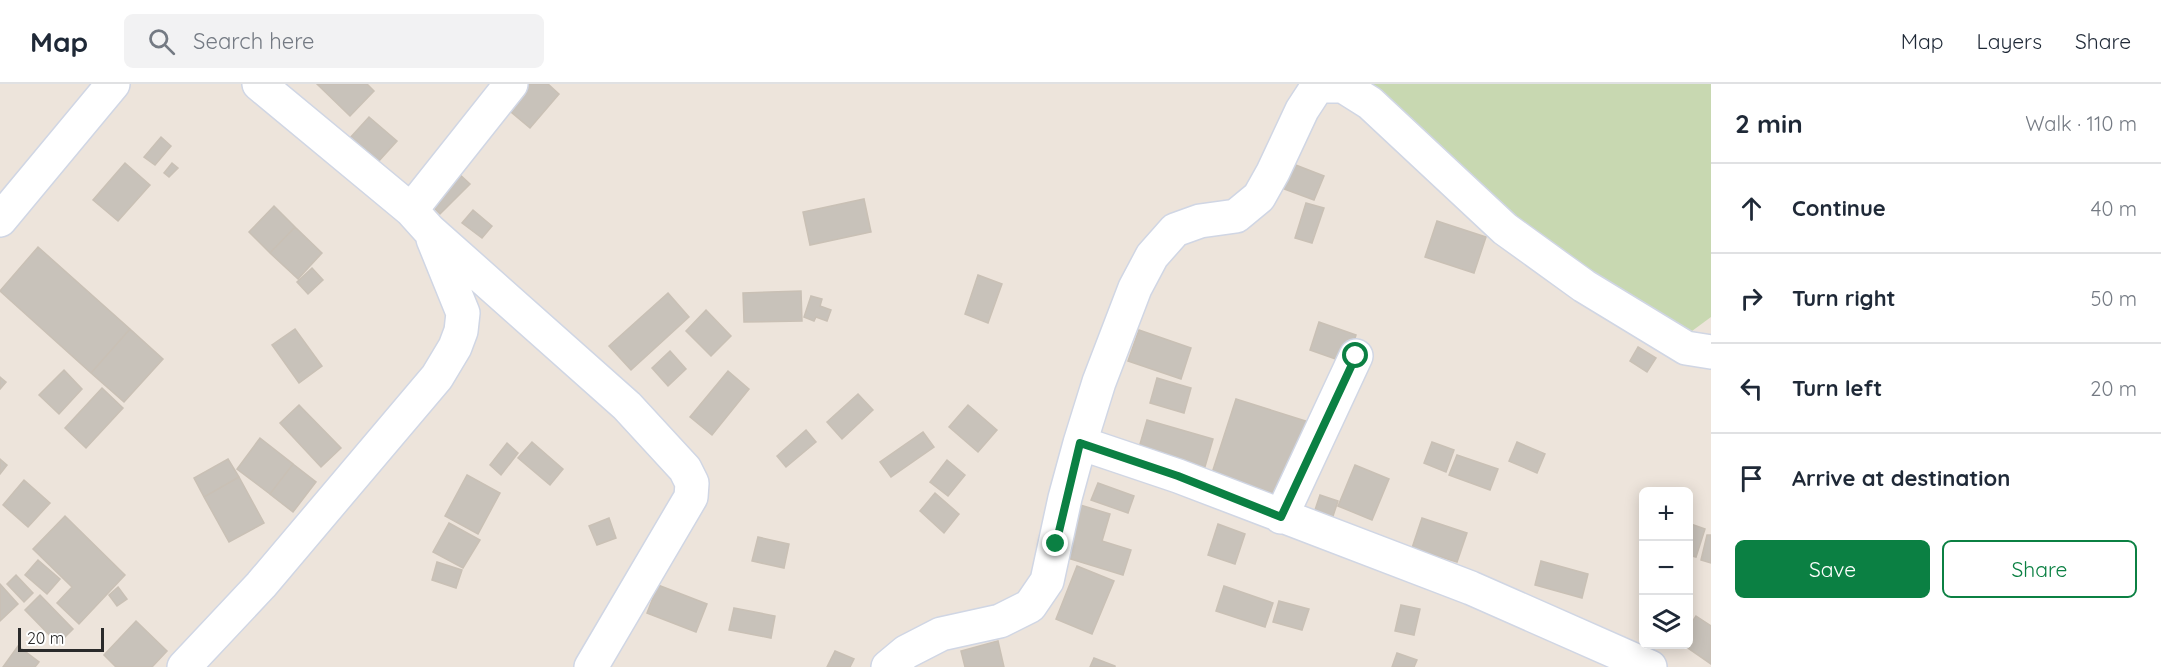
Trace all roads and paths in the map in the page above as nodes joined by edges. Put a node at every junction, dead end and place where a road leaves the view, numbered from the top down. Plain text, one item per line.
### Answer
1 (113, 84) edge
2 (259, 84) edge
3 (511, 84) edge
4 (1319, 85) edge
5 (0, 220) edge
6 (420, 220) junction
7 (1711, 352) edge
8 (1356, 356) dead end
9 (1080, 443) junction
10 (1281, 517) junction
11 (184, 667) edge
12 (591, 667) edge
13 (888, 667) edge
14 (1650, 667) edge

1 - 5 street
2 - 6 street
3 - 6 street
4 - 7 street
4 - 9 street
6 - 11 street
6 - 12 street
8 - 10 street
9 - 10 street
9 - 13 street
10 - 14 street

